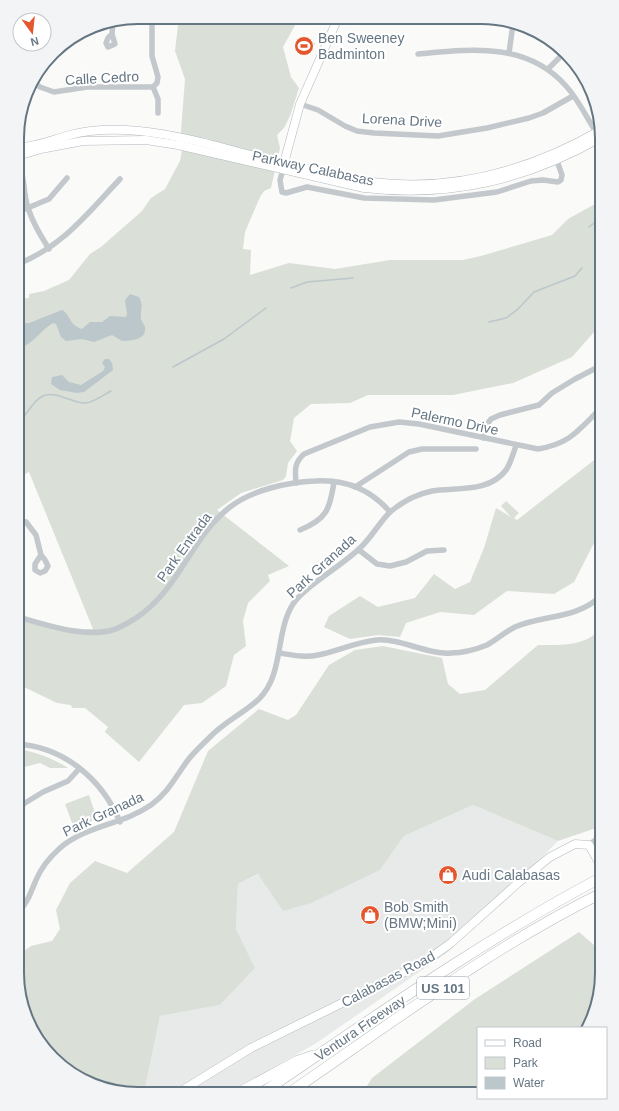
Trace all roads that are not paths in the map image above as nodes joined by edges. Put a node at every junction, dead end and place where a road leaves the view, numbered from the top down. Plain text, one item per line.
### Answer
1 (152, 24) edge
2 (335, 24) edge
3 (113, 27) edge
4 (512, 29) edge
5 (112, 34) dead end
6 (509, 53) junction
7 (418, 54) dead end
8 (560, 56) edge
9 (548, 68) junction
10 (37, 85) edge
11 (152, 87) junction
12 (573, 96) junction
13 (300, 104) junction
14 (158, 113) dead end
15 (594, 129) edge
16 (595, 138) edge
17 (24, 150) edge
18 (556, 158) junction
19 (284, 167) junction
20 (67, 178) dead end
21 (120, 179) dead end
22 (24, 192) edge
23 (25, 195) joint
24 (29, 208) junction
25 (24, 210) edge
26 (49, 249) junction
27 (24, 261) edge
28 (595, 368) edge
29 (595, 414) edge
30 (483, 438) junction
31 (516, 446) junction
32 (476, 449) dead end
33 (334, 482) junction
34 (296, 483) junction
35 (355, 487) junction
36 (390, 512) junction
37 (24, 522) edge
38 (300, 530) dead end
39 (359, 550) junction
40 (444, 550) dead end
41 (41, 555) dead end
42 (595, 600) edge
43 (24, 619) edge
44 (279, 653) junction
45 (24, 745) edge
46 (80, 769) junction
47 (24, 804) edge
48 (120, 822) junction
49 (595, 840) edge
50 (589, 845) junction
51 (595, 856) edge
52 (595, 882) edge
53 (595, 896) edge
54 (24, 904) edge
55 (320, 1054) junction
56 (188, 1087) edge
57 (249, 1087) edge
58 (271, 1087) edge
59 (298, 1087) edge

1 - 11 street
2 - 13 street
3 - 5 street
4 - 6 street
6 - 7 street
6 - 9 street
8 - 9 street
9 - 12 street
10 - 11 street, Calle Cedro
11 - 14 street
12 - 13 street, Lorena Drive
12 - 15 street
13 - 19 street
16 - 18 street, Parkway Calabasas
17 - 19 street, Parkway Calabasas
18 - 19 street, Parkway Calabasas
18 - 19 street
20 - 24 street
21 - 26 street
22 - 23 street
23 - 24 street
24 - 25 street
24 - 26 street
26 - 27 street
28 - 30 street
29 - 31 street, Palermo Drive
30 - 31 street, Palermo Drive
30 - 34 street, Palermo Drive
31 - 36 street, Park Granada
32 - 35 street
33 - 34 street, Park Entrada
33 - 35 street, Park Entrada
33 - 38 street
34 - 43 street, Park Entrada
35 - 36 street, Park Entrada
36 - 39 street, Park Granada
37 - 41 street
39 - 40 street
39 - 44 street, Park Granada
42 - 44 street
44 - 48 street, Park Granada
45 - 46 street
46 - 47 street
46 - 48 street
48 - 54 street, Park Granada
49 - 50 street
50 - 51 street
50 - 56 street, Calabasas Road
52 - 55 highway, Ventura Freeway / US 101
53 - 59 highway, Ventura Freeway / US 101
55 - 57 highway
55 - 58 highway, Ventura Freeway / US 101

